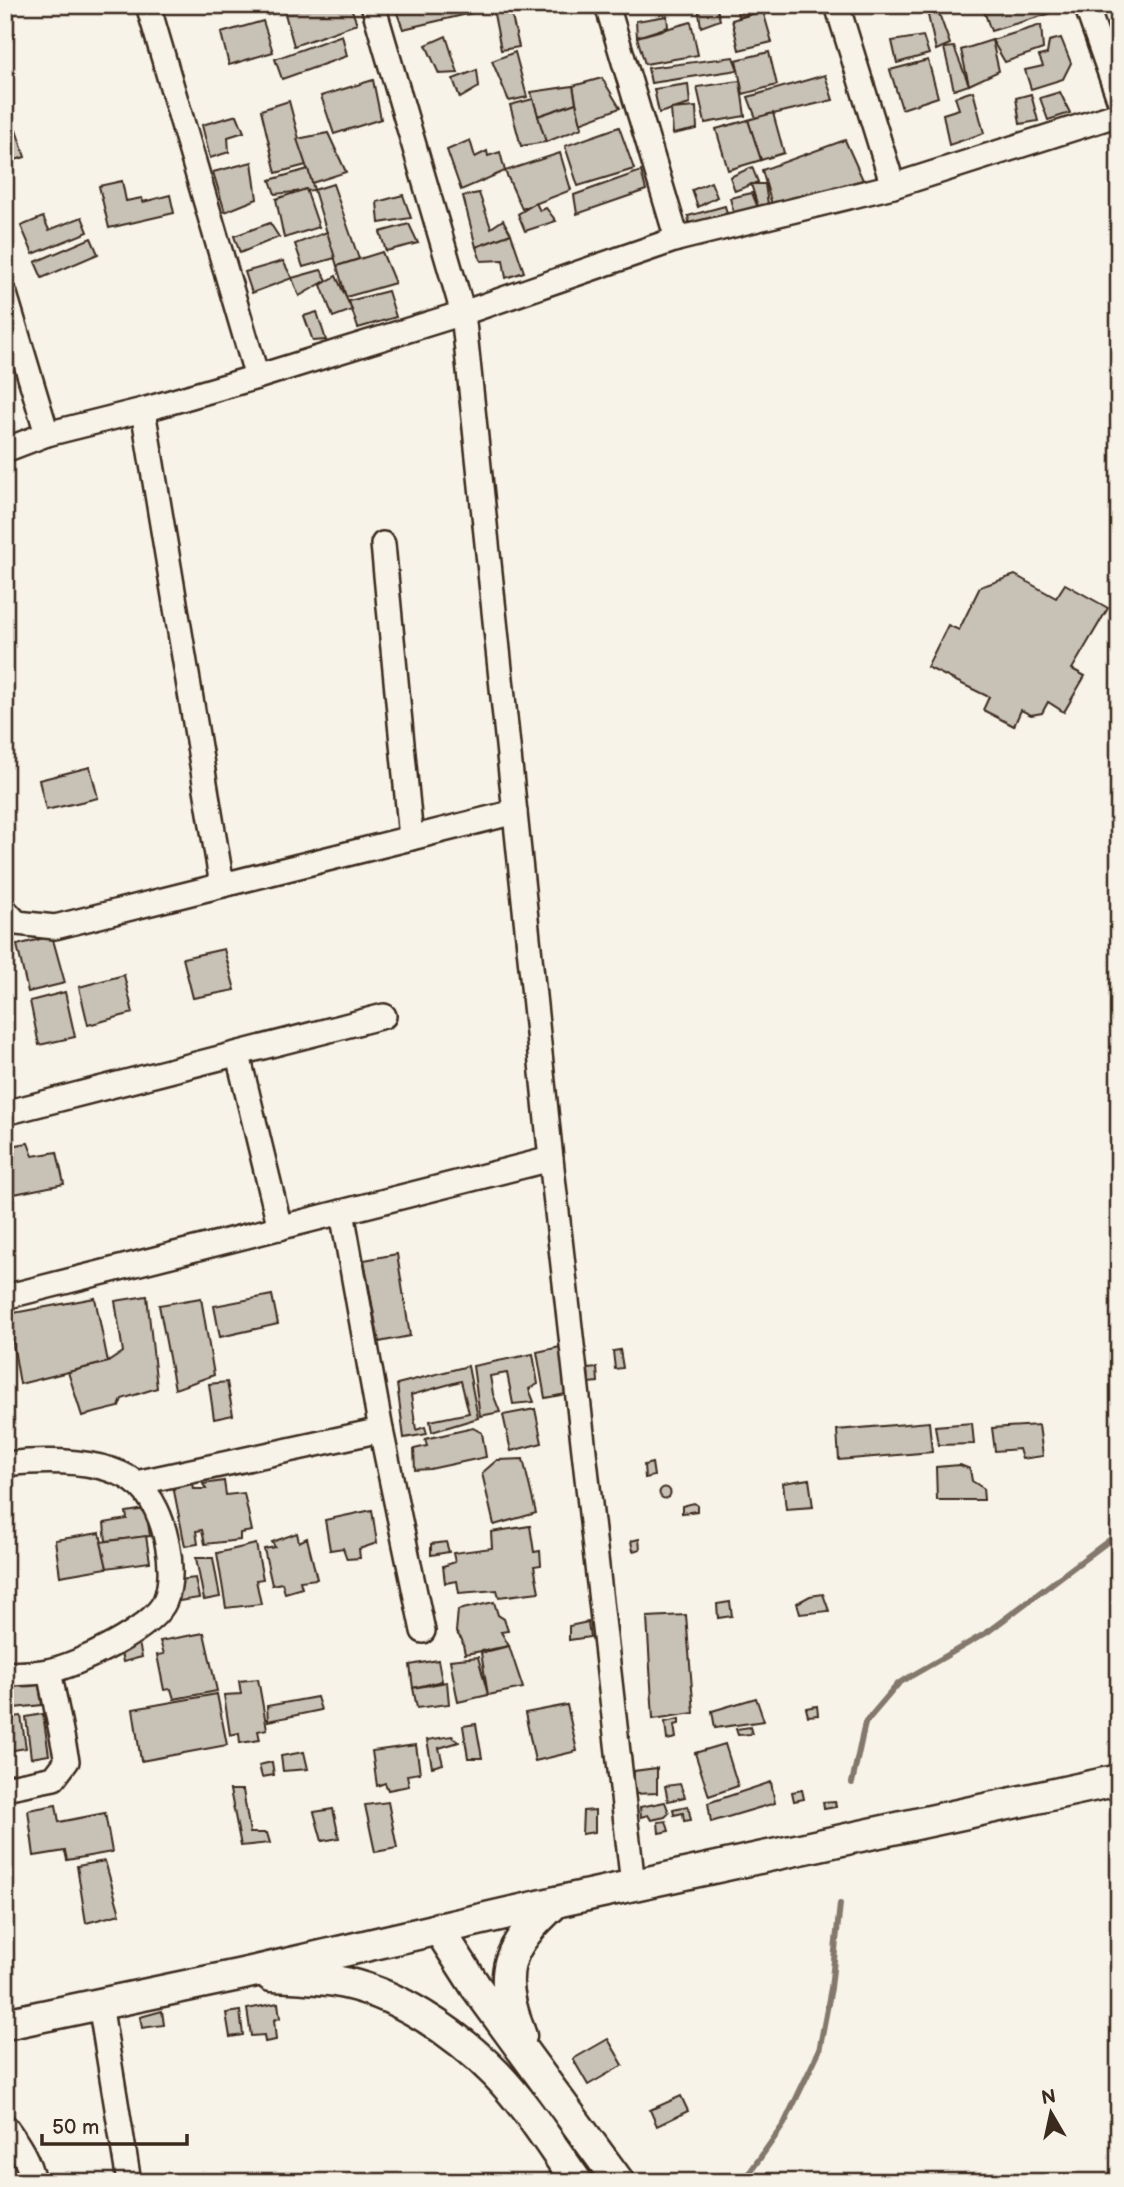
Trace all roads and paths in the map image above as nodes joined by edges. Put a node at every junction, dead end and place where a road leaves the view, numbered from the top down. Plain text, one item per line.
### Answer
1 (148, 5) edge
2 (373, 5) edge
3 (607, 5) edge
4 (837, 5) edge
5 (1086, 5) edge
6 (1119, 99) edge
7 (1119, 114) edge
8 (893, 187) junction
9 (677, 239) junction
10 (5, 294) edge
11 (463, 313) junction
12 (257, 377) junction
13 (143, 410) junction
14 (47, 434) junction
15 (5, 450) edge
16 (383, 544) dead end
17 (515, 812) junction
18 (411, 838) junction
19 (222, 885) junction
20 (5, 910) edge
21 (384, 1016) dead end
22 (238, 1055) junction
23 (5, 1113) edge
24 (551, 1159) junction
25 (342, 1212) junction
26 (280, 1228) junction
27 (5, 1297) edge
28 (381, 1430) junction
29 (5, 1463) edge
30 (136, 1483) junction
31 (423, 1631) dead end
32 (49, 1671) junction
33 (5, 1674) edge
34 (1119, 1780) edge
35 (5, 1788) edge
36 (633, 1885) junction
37 (556, 1902) junction
38 (438, 1928) junction
39 (243, 1974) junction
40 (100, 2004) junction
41 (5, 2024) edge
42 (530, 2059) junction
43 (5, 2126) edge
44 (33, 2182) edge
45 (130, 2182) edge
46 (577, 2182) edge
47 (619, 2182) edge

1 - 12 street
2 - 11 street
3 - 9 street
4 - 8 street
5 - 6 street
7 - 8 street
8 - 9 street
9 - 11 street
10 - 14 street
11 - 12 street
11 - 17 street
12 - 13 street
13 - 14 street
13 - 19 street
14 - 15 street
16 - 18 street
17 - 18 street
17 - 24 street
18 - 19 street
19 - 20 street
21 - 22 street
22 - 23 street
22 - 26 street
24 - 25 street
24 - 36 street
25 - 26 street
25 - 28 street
26 - 27 street
28 - 30 street
28 - 31 street
29 - 30 street
30 - 32 street
32 - 33 street
32 - 35 street
34 - 36 main road
36 - 37 main road
37 - 38 main road
37 - 42 main road
38 - 39 main road
38 - 42 main road
39 - 40 main road
39 - 46 main road
40 - 41 main road
40 - 45 street
42 - 47 main road
43 - 44 street

